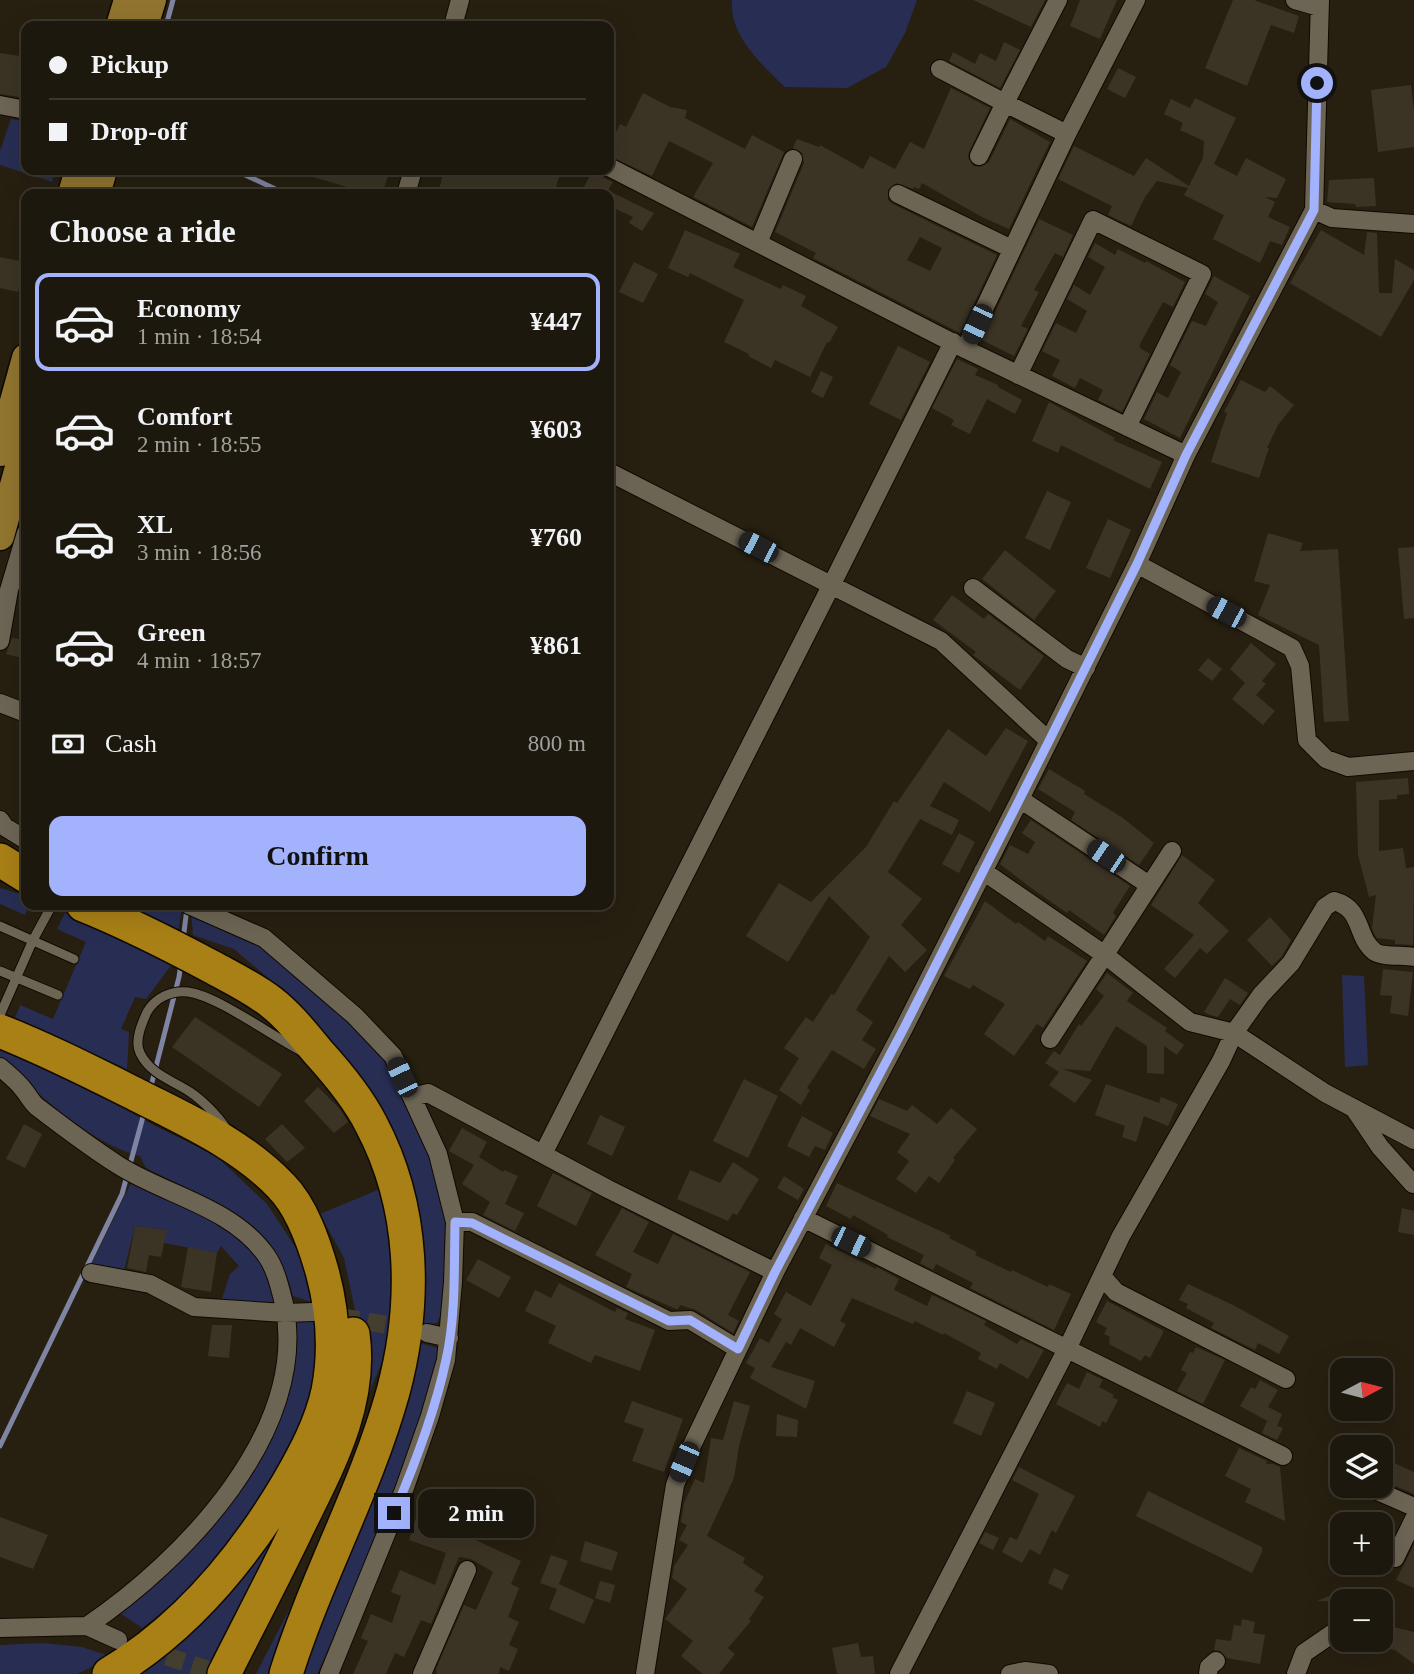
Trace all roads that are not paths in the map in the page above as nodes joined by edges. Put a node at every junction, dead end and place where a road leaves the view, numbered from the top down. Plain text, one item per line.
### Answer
1 (460, 0) edge
2 (1058, 0) edge
3 (1136, 0) edge
4 (1295, 0) edge
5 (1319, 4) edge
6 (131, 5) edge
7 (141, 21) edge
8 (454, 21) edge
9 (940, 69) dead end
10 (1005, 103) junction
11 (0, 105) edge
12 (21, 109) edge
13 (1067, 134) junction
14 (979, 156) dead end
15 (793, 159) dead end
16 (614, 170) edge
17 (898, 194) dead end
18 (1314, 210) junction
19 (1414, 223) edge
20 (758, 243) junction
21 (1012, 249) junction
22 (959, 345) junction
23 (1018, 374) junction
24 (21, 376) edge
25 (1127, 427) junction
26 (0, 452) edge
27 (1186, 455) junction
28 (21, 472) edge
29 (614, 475) edge
30 (12, 525) edge
31 (1137, 564) junction
32 (832, 584) junction
33 (972, 588) dead end
34 (0, 640) edge
35 (1086, 668) junction
36 (0, 703) edge
37 (21, 711) edge
38 (1049, 741) junction
39 (1414, 761) edge
40 (1020, 799) junction
41 (0, 820) edge
42 (21, 837) edge
43 (1172, 851) dead end
44 (0, 860) edge
45 (983, 871) junction
46 (21, 873) edge
47 (0, 881) edge
48 (21, 885) edge
49 (1149, 885) junction
50 (49, 910) edge
51 (95, 910) edge
52 (213, 910) edge
53 (0, 926) edge
54 (33, 940) junction
55 (1105, 955) junction
56 (1414, 957) edge
57 (74, 959) dead end
58 (0, 971) edge
59 (16, 978) junction
60 (58, 995) dead end
61 (0, 1015) edge
62 (0, 1031) edge
63 (1234, 1033) junction
64 (1050, 1039) dead end
65 (327, 1062) junction
66 (0, 1068) edge
67 (412, 1097) junction
68 (1354, 1108) junction
69 (1414, 1140) edge
70 (240, 1152) junction
71 (543, 1154) junction
72 (1413, 1184) edge
73 (284, 1188) junction
74 (803, 1218) junction
75 (455, 1222) junction
76 (775, 1272) junction
77 (91, 1273) dead end
78 (1102, 1276) junction
79 (408, 1302) junction
80 (313, 1312) dead end
81 (285, 1313) junction
82 (427, 1332) tunnel mouth
83 (449, 1338) junction
84 (738, 1349) junction
85 (1067, 1349) junction
86 (1286, 1379) dead end
87 (1283, 1455) dead end
88 (1393, 1498) edge
89 (1414, 1507) edge
90 (1414, 1519) edge
91 (1395, 1558) dead end
92 (467, 1570) dead end
93 (87, 1626) junction
94 (0, 1629) edge
95 (1330, 1635) edge
96 (118, 1640) dead end
97 (1020, 1673) edge
98 (109, 1674) edge
99 (224, 1674) edge
100 (245, 1674) edge
101 (286, 1674) edge
102 (329, 1674) edge
103 (422, 1674) edge
104 (645, 1674) edge
105 (899, 1674) edge
106 (1049, 1674) edge
107 (1296, 1674) edge

1 - 8 street
2 - 10 street
3 - 13 street
4 - 5 street
5 - 18 street
6 - 7 main road
9 - 10 street
10 - 13 street
10 - 14 street
11 - 12 street
13 - 21 street
15 - 20 street
16 - 20 street
17 - 21 street
18 - 19 street
18 - 27 street
20 - 22 street
21 - 22 street
22 - 23 street
22 - 32 street
23 - 25 street
23 - 25 street
24 - 26 main road
25 - 27 street
27 - 31 street
28 - 30 main road
29 - 32 street
30 - 34 street
31 - 35 street
31 - 39 street
32 - 38 street
32 - 71 street
33 - 35 street
35 - 38 street
36 - 37 street
38 - 40 street
40 - 45 street
40 - 49 street
41 - 42 street
43 - 49 street
44 - 46 highway
45 - 55 street
45 - 74 street
47 - 48 highway
49 - 55 street
50 - 54 lane
51 - 65 highway
52 - 67 street
53 - 54 lane
54 - 57 lane
54 - 59 lane
55 - 63 street
55 - 64 street
56 - 63 street
58 - 59 lane
59 - 60 lane
59 - 61 lane
62 - 70 highway
63 - 68 street
63 - 78 street
65 - 70 lane
65 - 79 highway
66 - 81 street
67 - 71 street
67 - 75 street
68 - 69 street
68 - 72 street
70 - 73 highway
71 - 76 street
73 - 98 highway
73 - 99 highway
74 - 76 street
74 - 85 street
75 - 83 street
75 - 84 street
76 - 84 street
77 - 81 street
78 - 85 street
78 - 86 street
79 - 100 highway
79 - 101 highway
80 - 81 street
81 - 93 street
82 - 83 street
83 - 102 street
84 - 104 street
85 - 87 street
85 - 105 street
88 - 89 street
90 - 91 street
92 - 103 street
93 - 94 street
93 - 96 street
95 - 107 street
97 - 106 street

